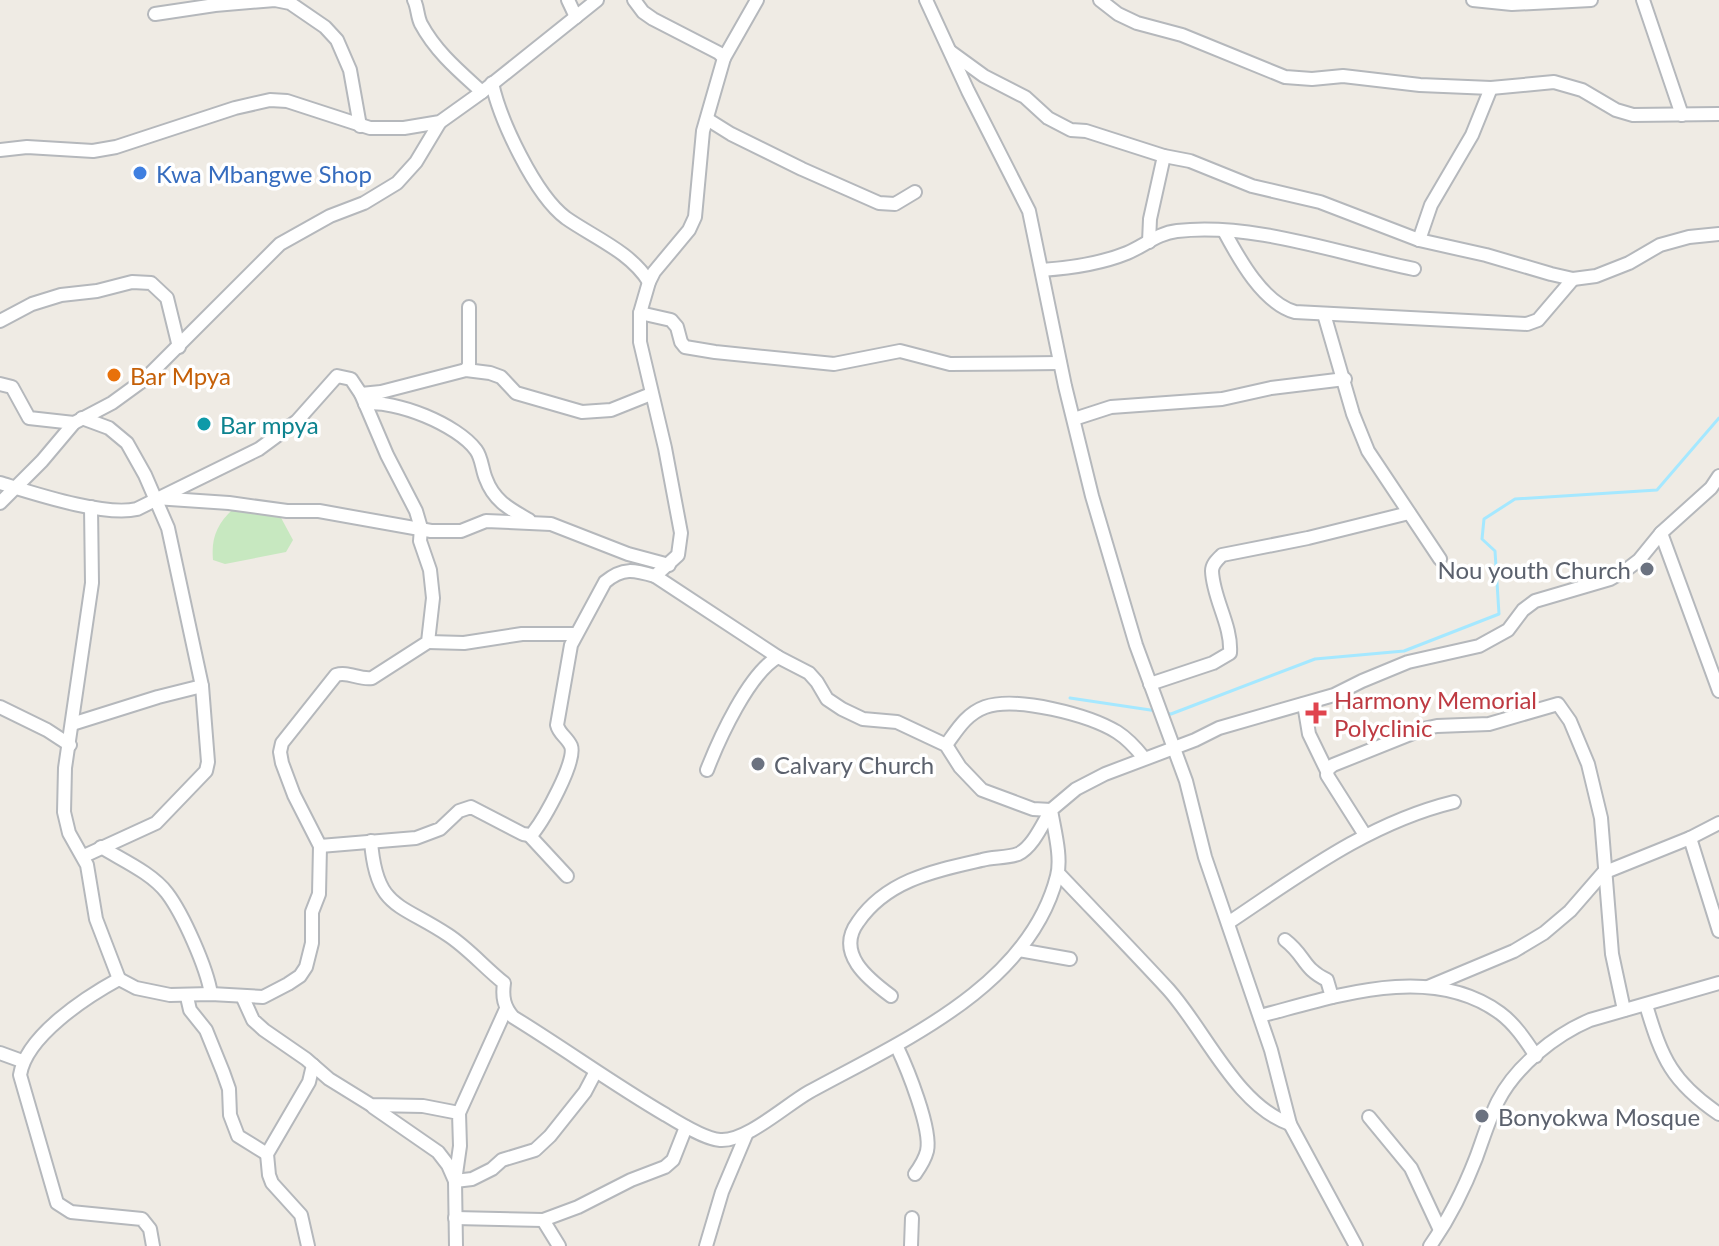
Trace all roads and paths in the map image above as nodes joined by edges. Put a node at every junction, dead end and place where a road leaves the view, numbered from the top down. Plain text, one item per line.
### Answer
1 (568, 0) edge
2 (597, 0) edge
3 (634, 0) edge
4 (757, 0) edge
5 (926, 0) edge
6 (1100, 0) edge
7 (1473, 0) edge
8 (1591, 0) edge
9 (1643, 0) edge
10 (418, 1) edge
11 (155, 14) dead end
12 (576, 17) junction
13 (949, 51) junction
14 (724, 58) junction
15 (487, 87) junction
16 (1491, 88) junction
17 (1719, 114) edge
18 (1682, 115) junction
19 (707, 119) junction
20 (440, 122) junction
21 (360, 126) junction
22 (0, 150) edge
23 (1164, 156) junction
24 (915, 192) dead end
25 (1224, 231) junction
26 (1719, 234) edge
27 (1419, 240) junction
28 (1149, 242) junction
29 (1414, 269) dead end
30 (1042, 270) junction
31 (1573, 279) junction
32 (649, 282) junction
33 (469, 307) dead end
34 (640, 313) junction
35 (1324, 314) junction
36 (0, 321) edge
37 (179, 347) junction
38 (1060, 363) junction
39 (466, 370) junction
40 (1345, 379) junction
41 (0, 384) edge
42 (651, 394) junction
43 (363, 399) junction
44 (1074, 419) junction
45 (78, 420) junction
46 (1719, 476) edge
47 (0, 483) edge
48 (15, 488) junction
49 (155, 498) junction
50 (0, 503) edge
51 (91, 507) junction
52 (1409, 513) junction
53 (536, 524) junction
54 (421, 528) junction
55 (1661, 533) junction
56 (1440, 559) dead end
57 (669, 565) junction
58 (655, 576) junction
59 (574, 634) junction
60 (428, 642) junction
61 (778, 657) junction
62 (1150, 684) junction
63 (202, 686) junction
64 (1719, 691) edge
65 (1304, 704) junction
66 (0, 707) edge
67 (72, 724) junction
68 (70, 745) junction
69 (946, 745) junction
70 (1175, 748) junction
71 (1144, 758) junction
72 (707, 770) dead end
73 (1327, 771) junction
74 (1454, 802) dead end
75 (1051, 810) junction
76 (1719, 823) edge
77 (529, 835) junction
78 (1365, 835) junction
79 (1690, 838) junction
80 (371, 841) junction
81 (320, 846) junction
82 (101, 847) junction
83 (84, 856) junction
84 (1058, 873) junction
85 (1603, 873) junction
86 (567, 876) dead end
87 (1228, 923) junction
88 (1719, 931) edge
89 (1285, 940) dead end
90 (1019, 950) junction
91 (1070, 959) dead end
92 (119, 979) junction
93 (1719, 983) edge
94 (1428, 987) junction
95 (211, 994) junction
96 (891, 996) dead end
97 (187, 997) junction
98 (1332, 997) junction
99 (243, 998) junction
100 (1646, 1005) junction
101 (506, 1009) junction
102 (1624, 1010) junction
103 (1260, 1016) junction
104 (897, 1047) junction
105 (0, 1053) edge
106 (1536, 1056) junction
107 (22, 1061) junction
108 (313, 1065) junction
109 (595, 1073) junction
110 (371, 1105) junction
111 (459, 1113) junction
112 (1719, 1114) edge
113 (1369, 1117) dead end
114 (1290, 1124) junction
115 (686, 1127) junction
116 (746, 1135) junction
117 (267, 1154) junction
118 (915, 1174) dead end
119 (455, 1181) junction
120 (455, 1218) junction
121 (912, 1218) dead end
122 (543, 1220) junction
123 (1440, 1230) junction
124 (153, 1246) edge
125 (308, 1246) edge
126 (456, 1246) edge
127 (559, 1246) edge
128 (706, 1246) edge
129 (911, 1246) edge
130 (1356, 1246) edge
131 (1430, 1246) edge

1 - 12 street
2 - 12 street
3 - 14 street
4 - 14 street
5 - 13 street
6 - 16 street
7 - 8 street
9 - 18 street
10 - 15 street
11 - 21 street
12 - 15 street
13 - 23 street
13 - 30 street
14 - 19 street
15 - 20 street
15 - 32 street
16 - 18 street
16 - 27 street
17 - 18 street
19 - 24 street
19 - 32 street
20 - 21 street
20 - 37 street
21 - 22 street
23 - 27 street
23 - 28 street
25 - 28 street
25 - 29 street
25 - 35 street
26 - 31 street
27 - 31 street
28 - 30 street
30 - 38 street
31 - 35 street
32 - 34 street
33 - 39 street
34 - 38 street
34 - 42 street
35 - 40 street
36 - 37 street
37 - 45 street
38 - 44 street
39 - 42 street
39 - 43 street
40 - 44 street
40 - 52 street
41 - 45 street
42 - 57 street
43 - 49 street
43 - 53 street
43 - 54 street
44 - 62 street
45 - 48 street
45 - 49 street
46 - 55 street
47 - 48 street
48 - 50 street
48 - 51 street
49 - 51 street
49 - 54 street
49 - 63 street
51 - 67 street
52 - 56 street
52 - 62 street
53 - 54 street
53 - 57 street
54 - 60 street
55 - 64 street
55 - 65 street
57 - 58 street
58 - 59 street
58 - 61 street
59 - 60 street
59 - 77 street
60 - 81 street
61 - 69 street
61 - 72 street
62 - 70 street
63 - 67 street
63 - 82 street
65 - 70 street
65 - 73 street
66 - 68 street
67 - 68 street
68 - 83 street
69 - 71 street
69 - 75 street
70 - 71 street
70 - 87 street
71 - 75 street
73 - 78 street
73 - 85 street
74 - 78 street
75 - 84 street
75 - 96 street
76 - 79 street
77 - 80 street
77 - 86 street
78 - 87 street
79 - 85 street
79 - 88 street
80 - 81 street
80 - 101 street
81 - 99 street
82 - 83 street
82 - 95 street
83 - 92 street
84 - 90 street
84 - 114 street
85 - 94 street
85 - 102 street
87 - 103 street
89 - 98 street
90 - 91 street
90 - 104 street
92 - 97 street
92 - 107 street
93 - 100 street
94 - 98 street
94 - 106 street
95 - 97 street
95 - 99 street
97 - 117 street
98 - 103 street
99 - 108 street
100 - 102 street
100 - 112 street
101 - 109 street
101 - 111 street
102 - 106 street
103 - 114 street
104 - 116 street
104 - 118 street
105 - 107 street
106 - 123 street
107 - 124 street
108 - 110 street
108 - 117 street
109 - 115 street
109 - 119 street
110 - 111 street
110 - 119 street
111 - 119 street
113 - 123 street
114 - 130 street
115 - 116 street
115 - 122 street
116 - 128 street
117 - 125 street
119 - 120 street
120 - 122 street
120 - 126 street
121 - 129 street
122 - 127 street
123 - 131 street

